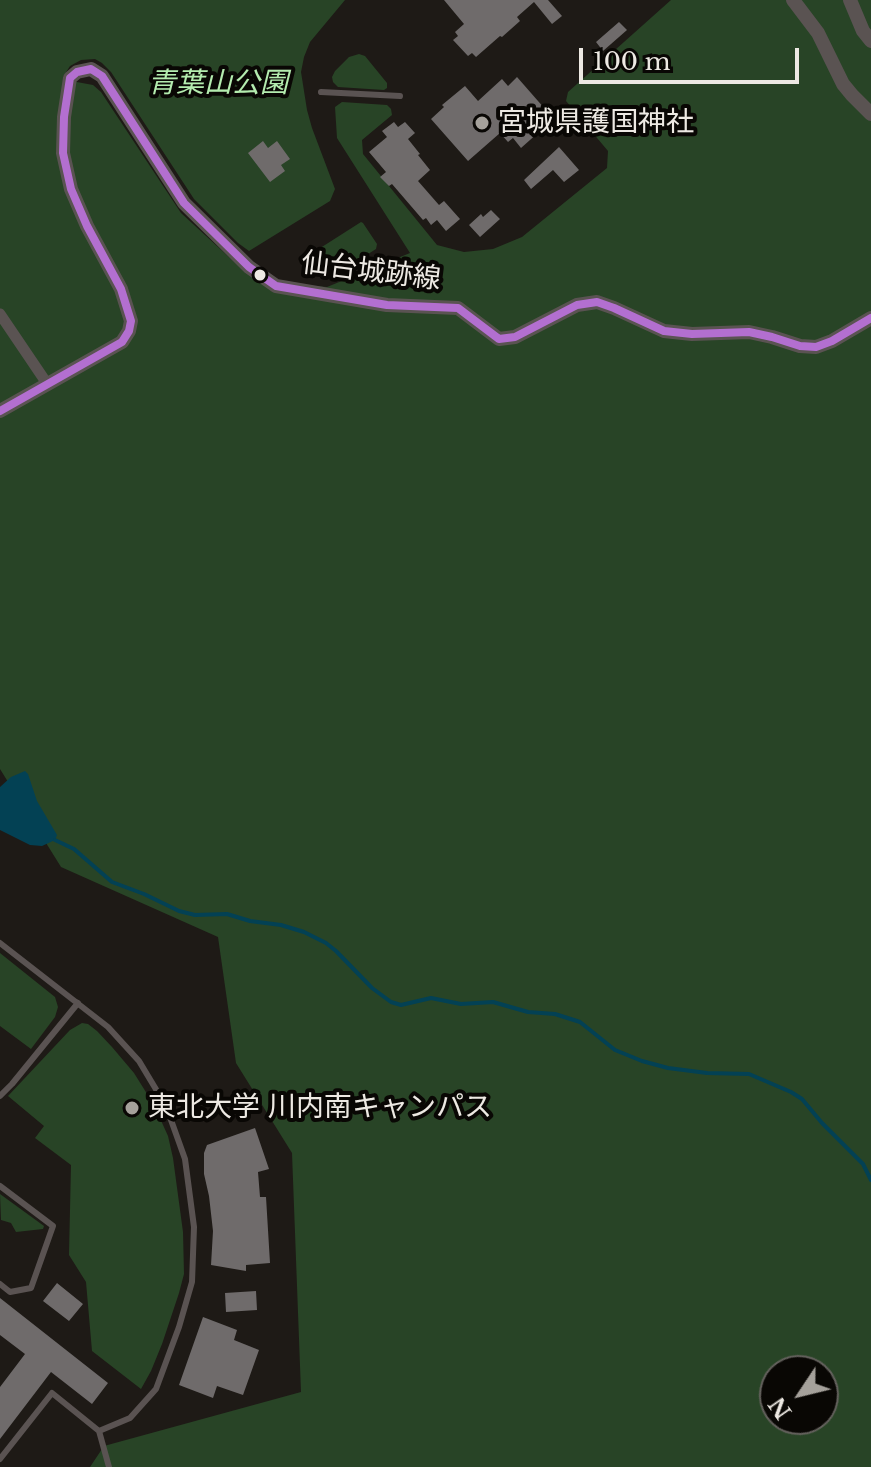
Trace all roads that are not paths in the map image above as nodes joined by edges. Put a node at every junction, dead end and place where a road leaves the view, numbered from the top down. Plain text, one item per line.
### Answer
1 (793, 0) edge
2 (850, 0) edge
3 (871, 41) edge
4 (321, 92) dead end
5 (400, 96) dead end
6 (871, 114) edge
7 (0, 314) edge
8 (871, 318) edge
9 (48, 385) junction
10 (0, 411) edge
11 (0, 943) edge
12 (78, 1003) junction
13 (0, 1096) edge
14 (0, 1186) edge
15 (0, 1284) edge
16 (99, 1431) junction
17 (0, 1459) edge
18 (109, 1467) edge

1 - 6 street
2 - 3 street
4 - 5 lane
7 - 9 street
8 - 9 street, 仙台城跡線
9 - 10 street, 仙台城跡線
11 - 12 lane
12 - 13 lane
12 - 16 lane
14 - 15 lane
16 - 17 lane
16 - 18 lane

